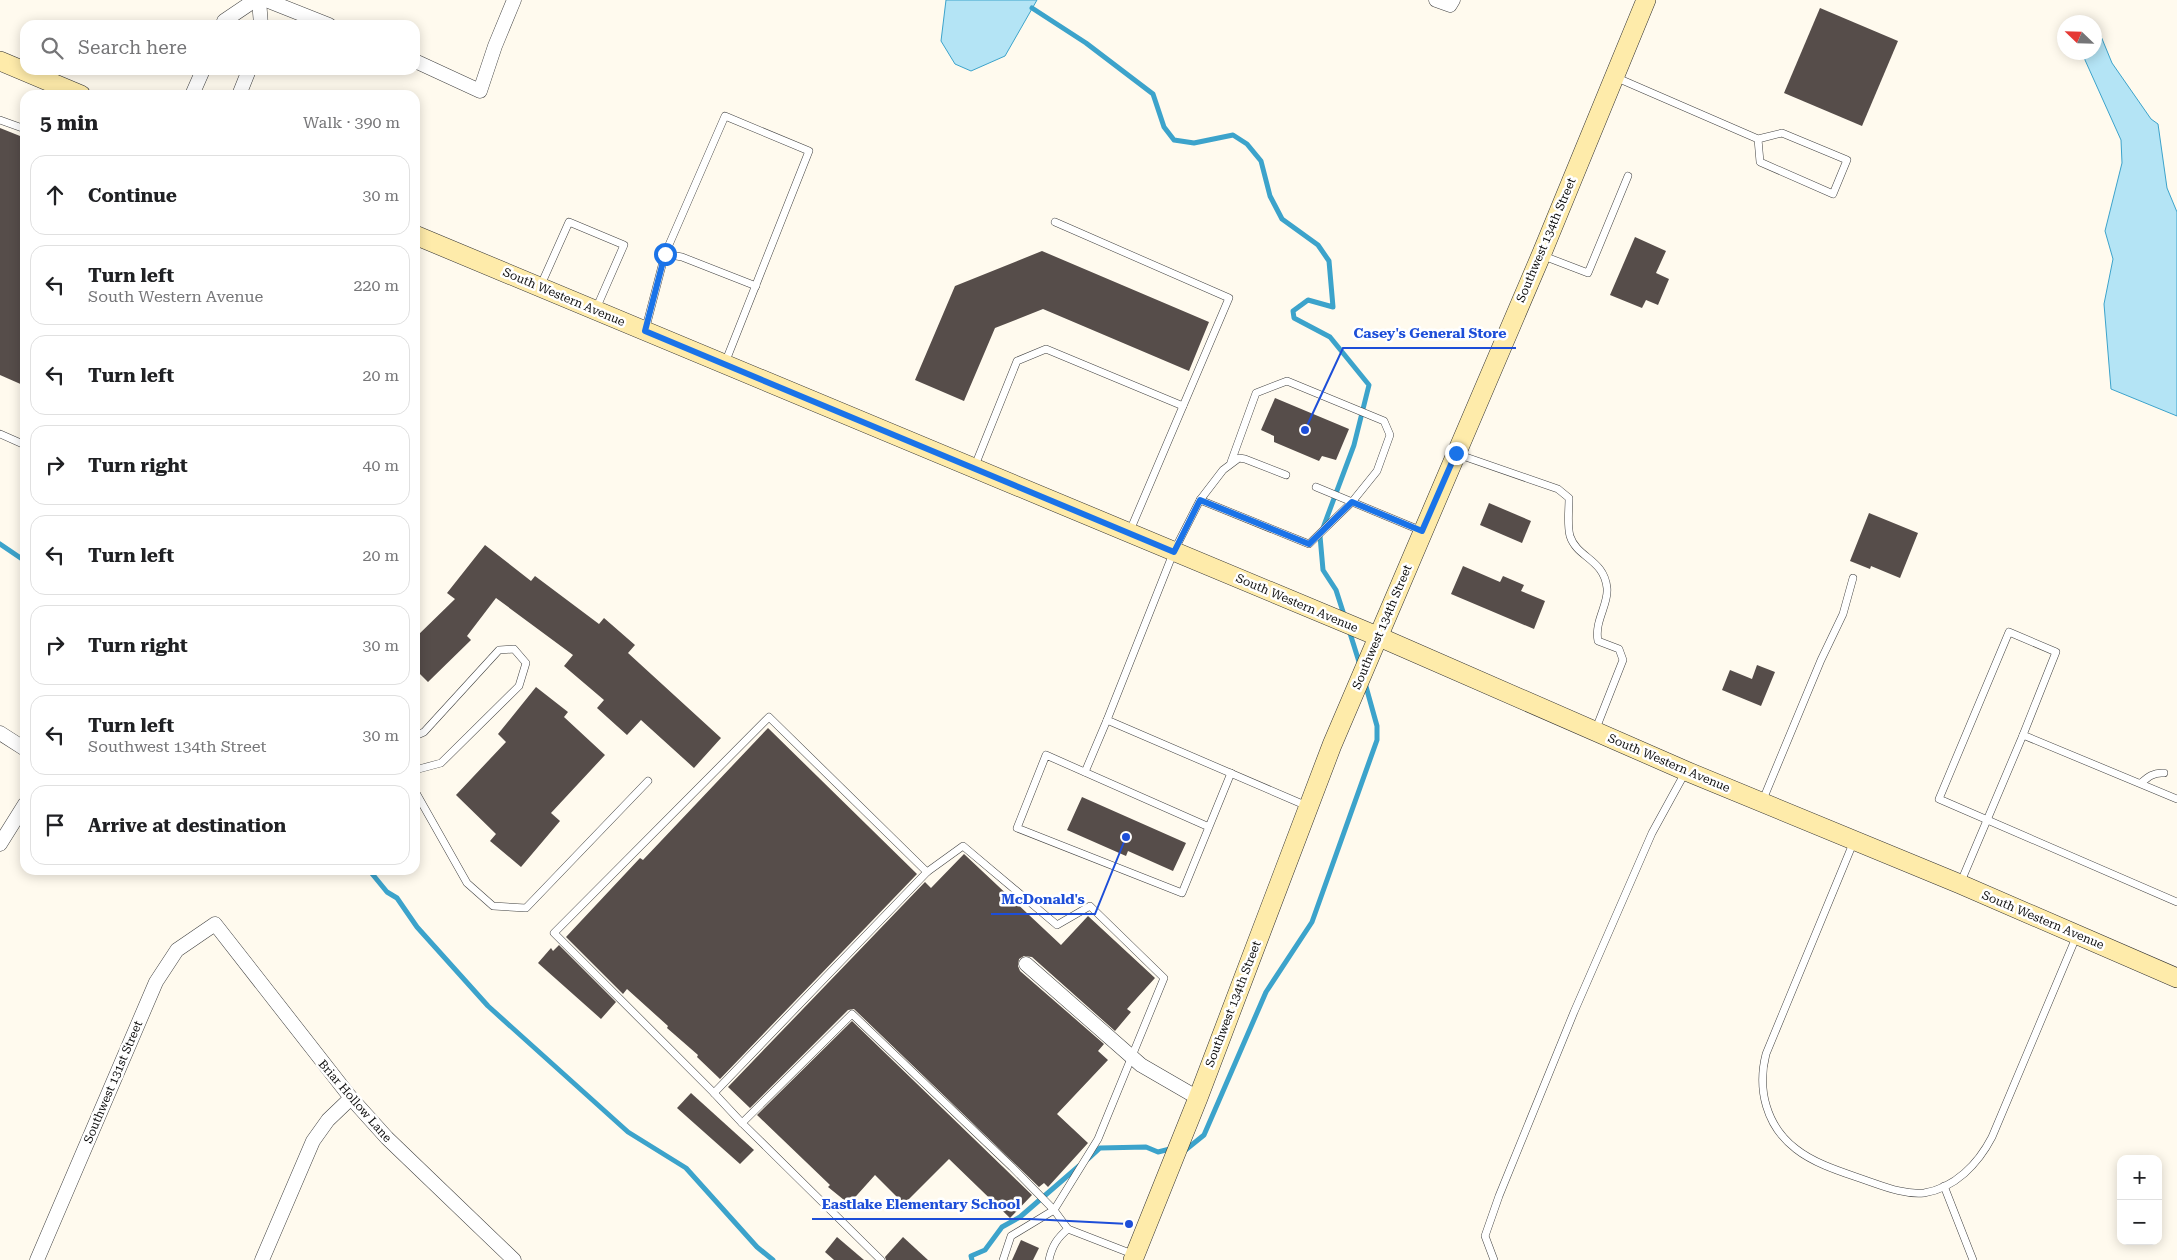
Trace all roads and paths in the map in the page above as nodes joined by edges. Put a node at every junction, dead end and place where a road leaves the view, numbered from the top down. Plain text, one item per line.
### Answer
1 (255, 0) edge
2 (259, 0) edge
3 (266, 0) edge
4 (514, 0) edge
5 (1436, 0) edge
6 (1646, 0) edge
7 (1451, 2) edge
8 (225, 20) edge
9 (261, 20) edge
10 (316, 20) edge
11 (0, 61) edge
12 (420, 63) edge
13 (20, 69) edge
14 (33, 75) edge
15 (201, 75) edge
16 (247, 75) edge
17 (1614, 77) junction
18 (69, 90) edge
19 (194, 90) edge
20 (241, 90) edge
21 (0, 120) edge
22 (20, 128) edge
23 (1758, 139) junction
24 (1628, 176) dead end
25 (1055, 222) dead end
26 (420, 237) edge
27 (665, 254) junction
28 (1541, 255) junction
29 (756, 286) junction
30 (540, 287) junction
31 (595, 311) junction
32 (645, 331) junction
33 (725, 364) junction
34 (1183, 406) junction
35 (0, 434) edge
36 (20, 443) edge
37 (1456, 453) junction
38 (1231, 462) junction
39 (974, 468) junction
40 (1286, 475) dead end
41 (1316, 487) dead end
42 (1200, 500) junction
43 (1352, 502) junction
44 (1422, 531) junction
45 (1129, 533) junction
46 (1174, 552) junction
47 (1853, 578) dead end
48 (1377, 636) junction
49 (1107, 720) junction
50 (1595, 731) junction
51 (0, 733) edge
52 (420, 734) edge
53 (2023, 735) junction
54 (20, 746) edge
55 (420, 769) edge
56 (1686, 771) junction
57 (1085, 772) junction
58 (1231, 773) junction
59 (2164, 773) dead end
60 (648, 781) dead end
61 (2141, 783) junction
62 (2177, 799) edge
63 (420, 800) edge
64 (1762, 802) junction
65 (1307, 806) junction
66 (20, 812) edge
67 (1987, 819) junction
68 (1209, 827) junction
69 (1854, 841) junction
70 (0, 844) edge
71 (928, 872) junction
72 (1960, 884) junction
73 (2177, 902) edge
74 (215, 924) joint
75 (2077, 935) junction
76 (1026, 964) dead end
77 (2177, 978) edge
78 (1132, 1057) junction
79 (714, 1093) junction
80 (351, 1098) junction
81 (1198, 1098) junction
82 (742, 1123) junction
83 (1944, 1186) junction
84 (1054, 1210) junction
85 (1068, 1229) junction
86 (1134, 1258) edge
87 (511, 1259) edge
88 (37, 1260) edge
89 (262, 1260) edge
90 (881, 1260) edge
91 (1003, 1260) edge
92 (1049, 1260) edge
93 (1494, 1260) edge
94 (1973, 1260) edge

1 - 8 street
2 - 9 street
3 - 10 street
4 - 12 street
5 - 7 street
6 - 17 main road, Southwest 134th Street
11 - 13 main road
14 - 18 main road
15 - 19 street
16 - 20 street
17 - 23 lane
17 - 28 main road, Southwest 134th Street
21 - 22 lane
23 - 23 lane
24 - 28 lane
25 - 34 lane
26 - 30 main road, South Western Avenue
27 - 29 lane
27 - 29 lane
27 - 32 lane
28 - 37 main road, Southwest 134th Street
29 - 33 lane
30 - 31 main road, South Western Avenue
30 - 31 lane
31 - 32 main road, South Western Avenue
32 - 33 main road, South Western Avenue
33 - 39 main road, South Western Avenue
34 - 39 lane
34 - 45 lane
35 - 36 lane
37 - 44 main road, Southwest 134th Street
37 - 50 lane
38 - 40 lane
38 - 42 lane
38 - 43 lane
39 - 45 main road, South Western Avenue
41 - 43 lane
42 - 43 lane
42 - 46 lane
43 - 44 lane
44 - 48 main road, Southwest 134th Street
45 - 46 main road, South Western Avenue
46 - 48 main road, South Western Avenue
46 - 49 lane
47 - 64 lane
48 - 50 main road, South Western Avenue
48 - 65 main road, Southwest 134th Street
49 - 57 lane
49 - 58 lane
50 - 56 main road, South Western Avenue
51 - 54 street
52 - 55 lane
53 - 61 lane
53 - 67 lane
53 - 67 lane
56 - 64 main road, South Western Avenue
56 - 93 lane
57 - 68 lane
57 - 68 lane
58 - 65 lane
58 - 68 lane
59 - 61 lane
60 - 63 lane
61 - 62 lane
64 - 69 main road, South Western Avenue
65 - 81 main road, Southwest 134th Street
66 - 70 street
67 - 72 lane
67 - 73 lane
69 - 72 main road, South Western Avenue
69 - 83 lane
71 - 78 lane
71 - 79 lane
71 - 79 lane
72 - 75 main road, South Western Avenue
74 - 80 street, Briar Hollow Lane
74 - 88 street, Southwest 131st Street
75 - 77 main road, South Western Avenue
75 - 83 lane
76 - 78 street
78 - 81 street
78 - 84 lane
79 - 82 lane
80 - 87 street, Briar Hollow Lane
80 - 89 street
81 - 86 main road, Southwest 134th Street
82 - 84 lane
82 - 90 lane
83 - 94 lane
84 - 85 lane
84 - 91 lane
85 - 86 lane
85 - 92 lane

